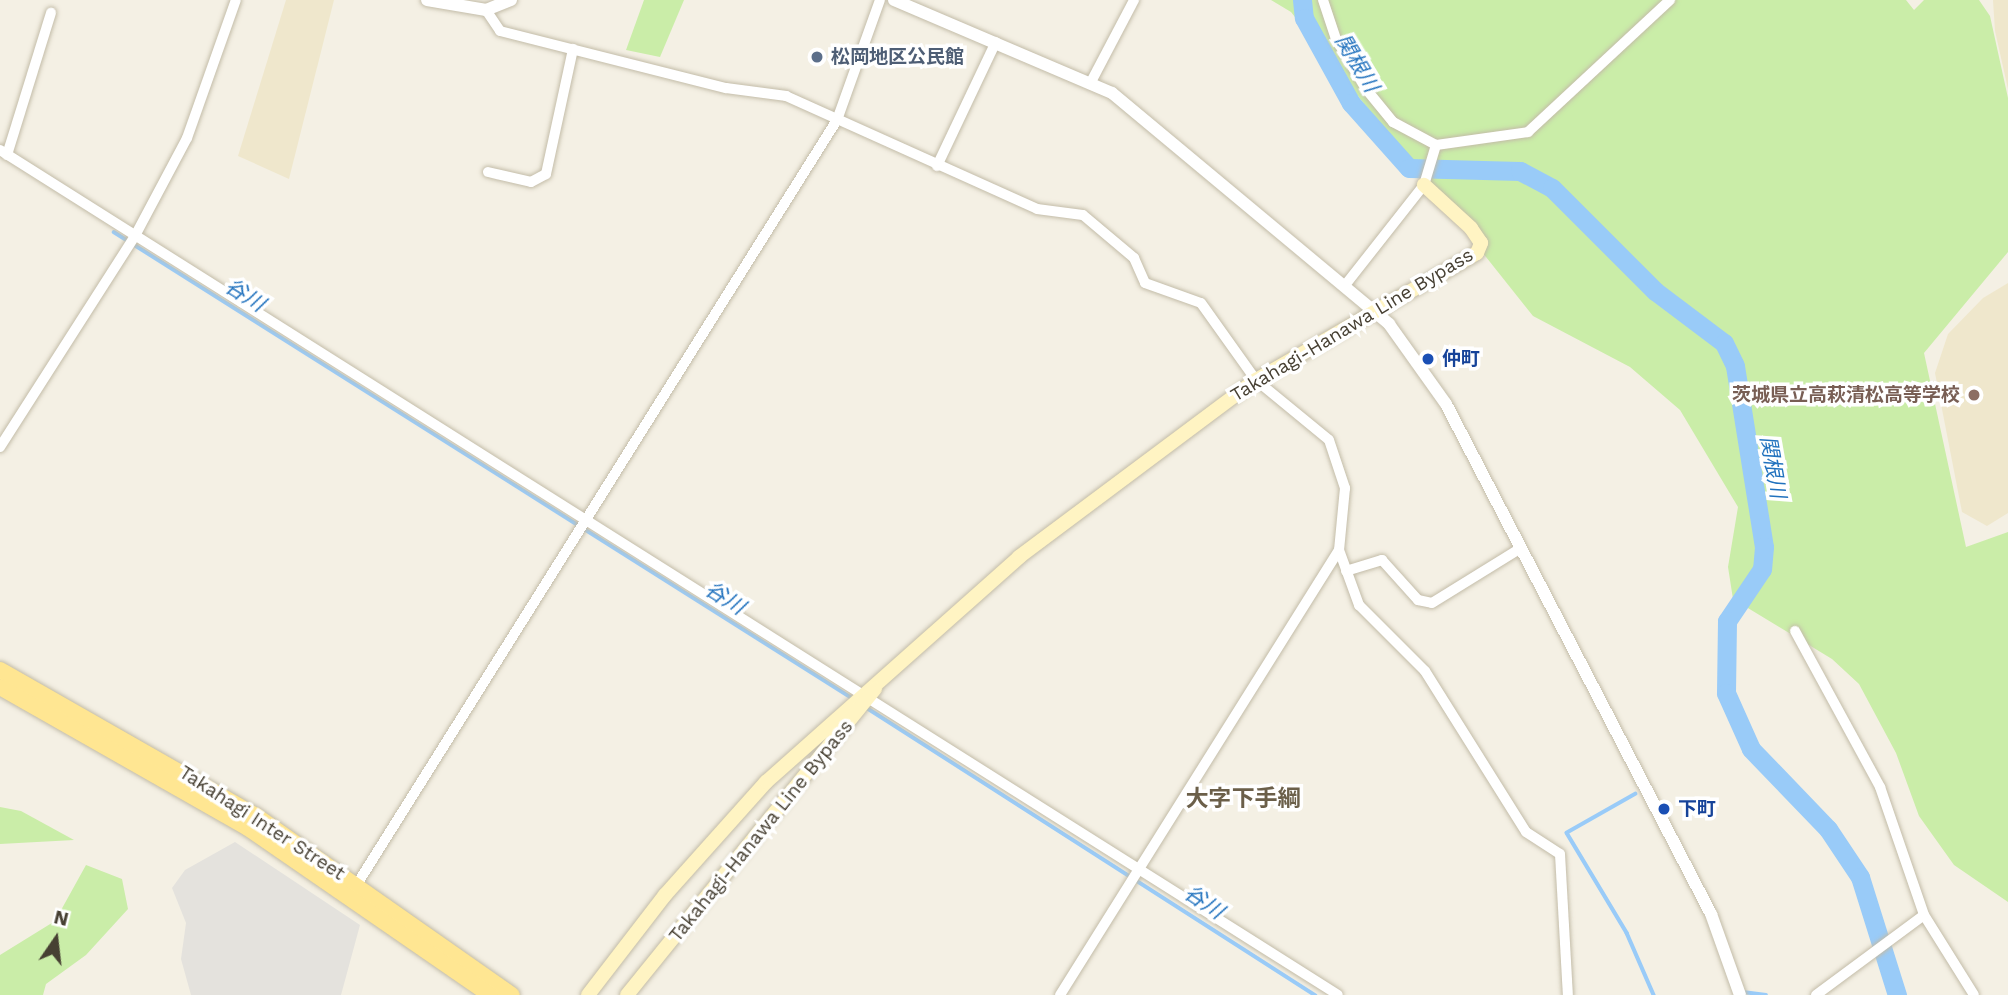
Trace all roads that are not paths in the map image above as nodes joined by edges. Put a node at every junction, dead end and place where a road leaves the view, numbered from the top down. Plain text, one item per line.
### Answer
1 (236, 0) edge
2 (427, 0) edge
3 (510, 0) edge
4 (880, 0) edge
5 (894, 0) edge
6 (1134, 0) edge
7 (1323, 0) edge
8 (1670, 0) edge
9 (486, 10) junction
10 (51, 12) dead end
11 (996, 42) junction
12 (573, 49) junction
13 (1091, 82) junction
14 (836, 120) junction
15 (1435, 149) junction
16 (4, 153) edge
17 (937, 166) junction
18 (488, 172) dead end
19 (1425, 182) junction
20 (136, 234) junction
21 (1346, 285) junction
22 (1373, 308) junction
23 (1256, 380) junction
24 (0, 447) edge
25 (586, 520) junction
26 (1521, 548) junction
27 (1339, 550) junction
28 (1346, 571) junction
29 (1795, 631) dead end
30 (0, 670) edge
31 (0, 687) edge
32 (864, 696) junction
33 (1141, 870) junction
34 (354, 890) junction
35 (1924, 915) junction
36 (490, 995) edge
37 (512, 995) edge
38 (588, 995) edge
39 (627, 995) edge
40 (1060, 995) edge
41 (1338, 995) edge
42 (1568, 995) edge
43 (1740, 995) edge
44 (1816, 995) edge
45 (1974, 995) edge

1 - 20 street
2 - 9 street
3 - 9 street
4 - 14 street
5 - 11 street
6 - 13 street
7 - 15 street
8 - 15 street
9 - 12 street
10 - 16 street
11 - 13 street
11 - 17 street
12 - 14 street
12 - 18 street
13 - 21 street
14 - 17 street
14 - 25 street
15 - 19 street
16 - 20 street
17 - 23 street
19 - 21 street
19 - 22 main road, Takahagi-Hanawa Line Bypass
20 - 24 street
20 - 25 street
21 - 22 street
22 - 23 main road, Takahagi-Hanawa Line Bypass
22 - 26 street
23 - 27 street
23 - 32 main road, Takahagi-Hanawa Line Bypass
25 - 32 street
25 - 34 street
26 - 28 street
26 - 43 street
27 - 28 street
27 - 33 street
28 - 42 street
29 - 35 street
30 - 34 main road, Takahagi Inter Street
31 - 34 main road, Takahagi Inter Street
32 - 33 street
32 - 38 main road, Takahagi-Hanawa Line Bypass
32 - 39 main road, Takahagi-Hanawa Line Bypass
33 - 40 street
33 - 41 street
34 - 36 main road, Takahagi Inter Street
34 - 37 main road, Takahagi Inter Street
35 - 44 street
35 - 45 street

